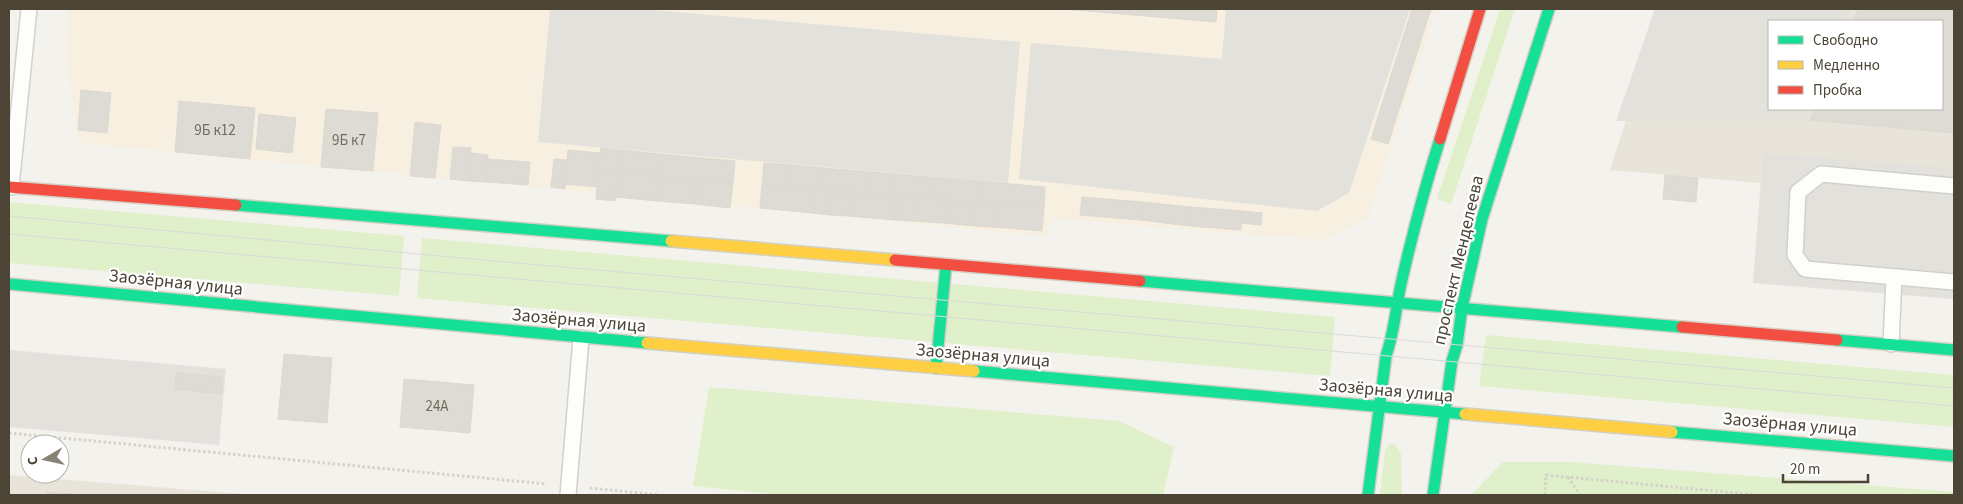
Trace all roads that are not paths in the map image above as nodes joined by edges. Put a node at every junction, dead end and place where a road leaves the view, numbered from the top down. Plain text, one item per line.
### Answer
1 (29, 9) edge
2 (1480, 9) edge
3 (1550, 9) edge
4 (1954, 186) edge
5 (10, 187) edge
6 (946, 265) junction
7 (1894, 277) junction
8 (1954, 282) edge
9 (9, 284) edge
10 (1397, 302) junction
11 (1462, 308) junction
12 (581, 338) junction
13 (1891, 344) junction
14 (1954, 350) edge
15 (936, 368) junction
16 (1379, 406) junction
17 (1445, 412) junction
18 (1954, 456) edge
19 (568, 491) edge
20 (1368, 495) edge
21 (1432, 495) edge

1 - 5 lane
2 - 10 main road
3 - 11 main road, проспект Менделеева
4 - 7 lane
5 - 6 main road
6 - 10 main road
6 - 15 main road
7 - 8 lane
7 - 13 lane
9 - 12 main road, Заозёрная улица
10 - 11 main road
10 - 16 main road
11 - 13 main road
11 - 17 main road, проспект Менделеева
12 - 15 main road, Заозёрная улица
12 - 19 lane
13 - 14 main road
15 - 16 main road, Заозёрная улица
16 - 17 main road, Заозёрная улица
16 - 20 main road
17 - 18 main road, Заозёрная улица
17 - 21 main road, проспект Менделеева

